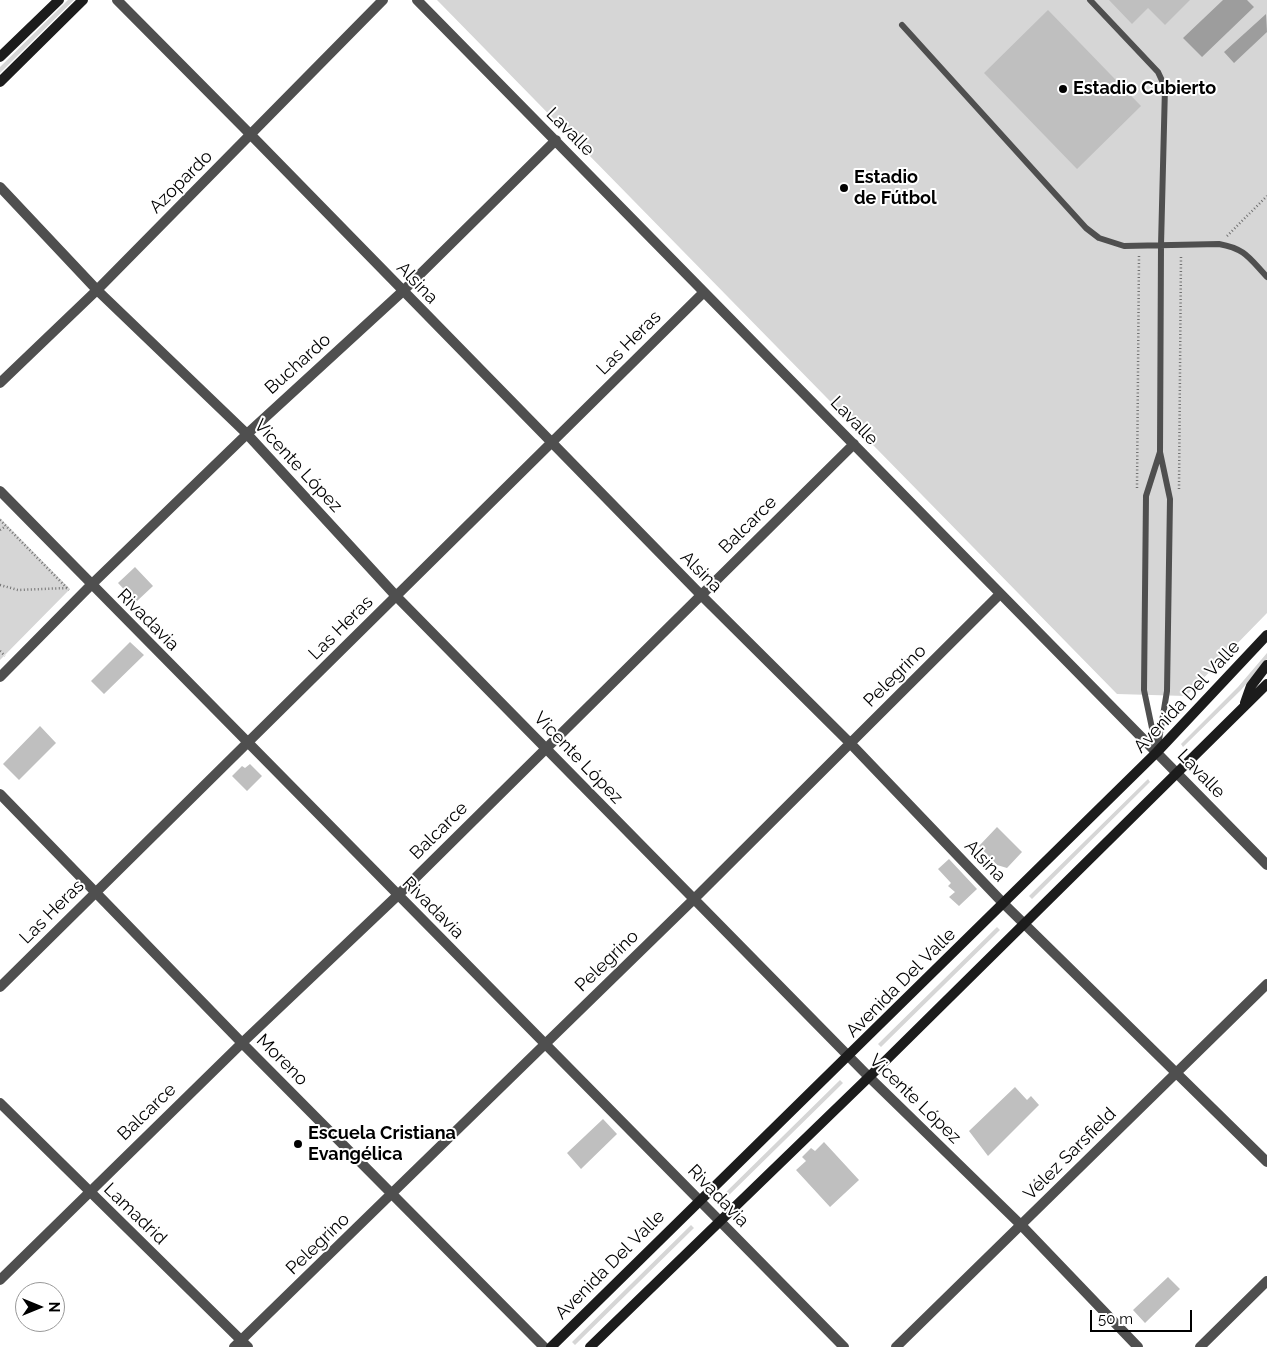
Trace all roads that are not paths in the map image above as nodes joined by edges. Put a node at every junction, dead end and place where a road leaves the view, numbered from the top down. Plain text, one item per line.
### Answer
1 (59, 0) edge
2 (83, 0) edge
3 (116, 0) edge
4 (383, 0) edge
5 (417, 0) edge
6 (1090, 0) edge
7 (902, 25) dead end
8 (0, 57) edge
9 (0, 82) edge
10 (251, 135) junction
11 (556, 140) junction
12 (0, 187) edge
13 (1161, 245) junction
14 (1267, 277) edge
15 (97, 290) junction
16 (403, 292) junction
17 (704, 292) junction
18 (0, 384) edge
19 (247, 434) junction
20 (551, 442) junction
21 (854, 444) junction
22 (1160, 452) junction
23 (0, 491) edge
24 (90, 585) junction
25 (1000, 594) junction
26 (701, 595) junction
27 (396, 596) junction
28 (1267, 635) edge
29 (1267, 665) edge
30 (0, 677) edge
31 (1267, 684) edge
32 (1244, 706) junction
33 (247, 743) junction
34 (850, 743) junction
35 (546, 748) junction
36 (1157, 752) junction
37 (1177, 772) junction
38 (0, 794) edge
39 (1267, 865) edge
40 (95, 894) junction
41 (397, 896) junction
42 (694, 899) junction
43 (1004, 904) junction
44 (1024, 924) junction
45 (1267, 984) edge
46 (0, 987) edge
47 (242, 1043) junction
48 (545, 1044) junction
49 (849, 1057) junction
50 (1175, 1072) junction
51 (869, 1077) junction
52 (0, 1103) edge
53 (1267, 1162) edge
54 (89, 1192) junction
55 (393, 1194) junction
56 (700, 1200) junction
57 (719, 1220) junction
58 (1022, 1226) junction
59 (0, 1280) edge
60 (1267, 1281) edge
61 (241, 1345) edge
62 (544, 1347) edge
63 (551, 1347) edge
64 (590, 1347) edge
65 (844, 1347) edge
66 (896, 1347) edge
67 (1138, 1347) edge
68 (1200, 1347) edge

1 - 8 main road
2 - 9 main road
3 - 10 street, Alsina
4 - 10 street, Azopardo
5 - 11 street, Lavalle
6 - 13 lane
7 - 13 lane
10 - 15 street, Azopardo
10 - 16 street, Alsina
11 - 16 street, Buchardo
11 - 17 street, Lavalle
12 - 15 street, Vicente López
13 - 14 lane
13 - 22 lane
15 - 18 street, Azopardo
15 - 19 street, Vicente López
16 - 19 street, Buchardo
16 - 20 street, Alsina
17 - 20 street, Las Heras
17 - 21 street, Lavalle
19 - 24 street, Buchardo
19 - 27 street, Vicente López
20 - 26 street, Alsina
20 - 27 street, Las Heras
21 - 25 street, Lavalle
21 - 26 street, Balcarce
22 - 36 lane
22 - 36 lane
23 - 24 street, Rivadavia
24 - 30 street, Buchardo
24 - 33 street, Rivadavia
25 - 34 street, Pelegrino
25 - 36 street, Lavalle
26 - 34 street, Alsina
26 - 35 street, Balcarce
27 - 33 street, Las Heras
27 - 35 street, Vicente López
28 - 36 main road, Avenida Del Valle
29 - 32 main road, Avenida Del Valle
31 - 32 main road
32 - 37 main road, Avenida Del Valle
33 - 40 street, Las Heras
33 - 41 street, Rivadavia
34 - 42 street, Pelegrino
34 - 43 street, Alsina
35 - 41 street, Balcarce
35 - 42 street, Vicente López
36 - 37 street, Lavalle
36 - 43 main road, Avenida Del Valle
37 - 39 street, Lavalle
37 - 44 main road, Avenida Del Valle
38 - 40 street, Moreno
40 - 46 street, Las Heras
40 - 47 street, Moreno
41 - 47 street, Balcarce
41 - 48 street, Rivadavia
42 - 48 street, Pelegrino
42 - 49 street, Vicente López
43 - 44 street, Alsina
43 - 49 main road, Avenida Del Valle
44 - 50 street, Alsina
44 - 51 main road, Avenida Del Valle
45 - 50 street, Vélez Sarsfield
47 - 54 street, Balcarce
47 - 55 street, Moreno
48 - 55 street, Pelegrino
48 - 56 street, Rivadavia
49 - 51 street, Vicente López
49 - 56 main road, Avenida Del Valle
50 - 53 street, Alsina
50 - 58 street, Vélez Sarsfield
51 - 57 main road, Avenida Del Valle
51 - 58 street, Vicente López
52 - 54 street, Lamadrid
54 - 59 street, Balcarce
54 - 61 street, Lamadrid
55 - 61 street, Pelegrino
55 - 62 street, Moreno
56 - 57 street, Rivadavia
56 - 63 main road, Avenida Del Valle
57 - 64 main road, Avenida Del Valle
57 - 65 street, Rivadavia
58 - 66 street, Vélez Sarsfield
58 - 67 street, Vicente López
60 - 68 street

